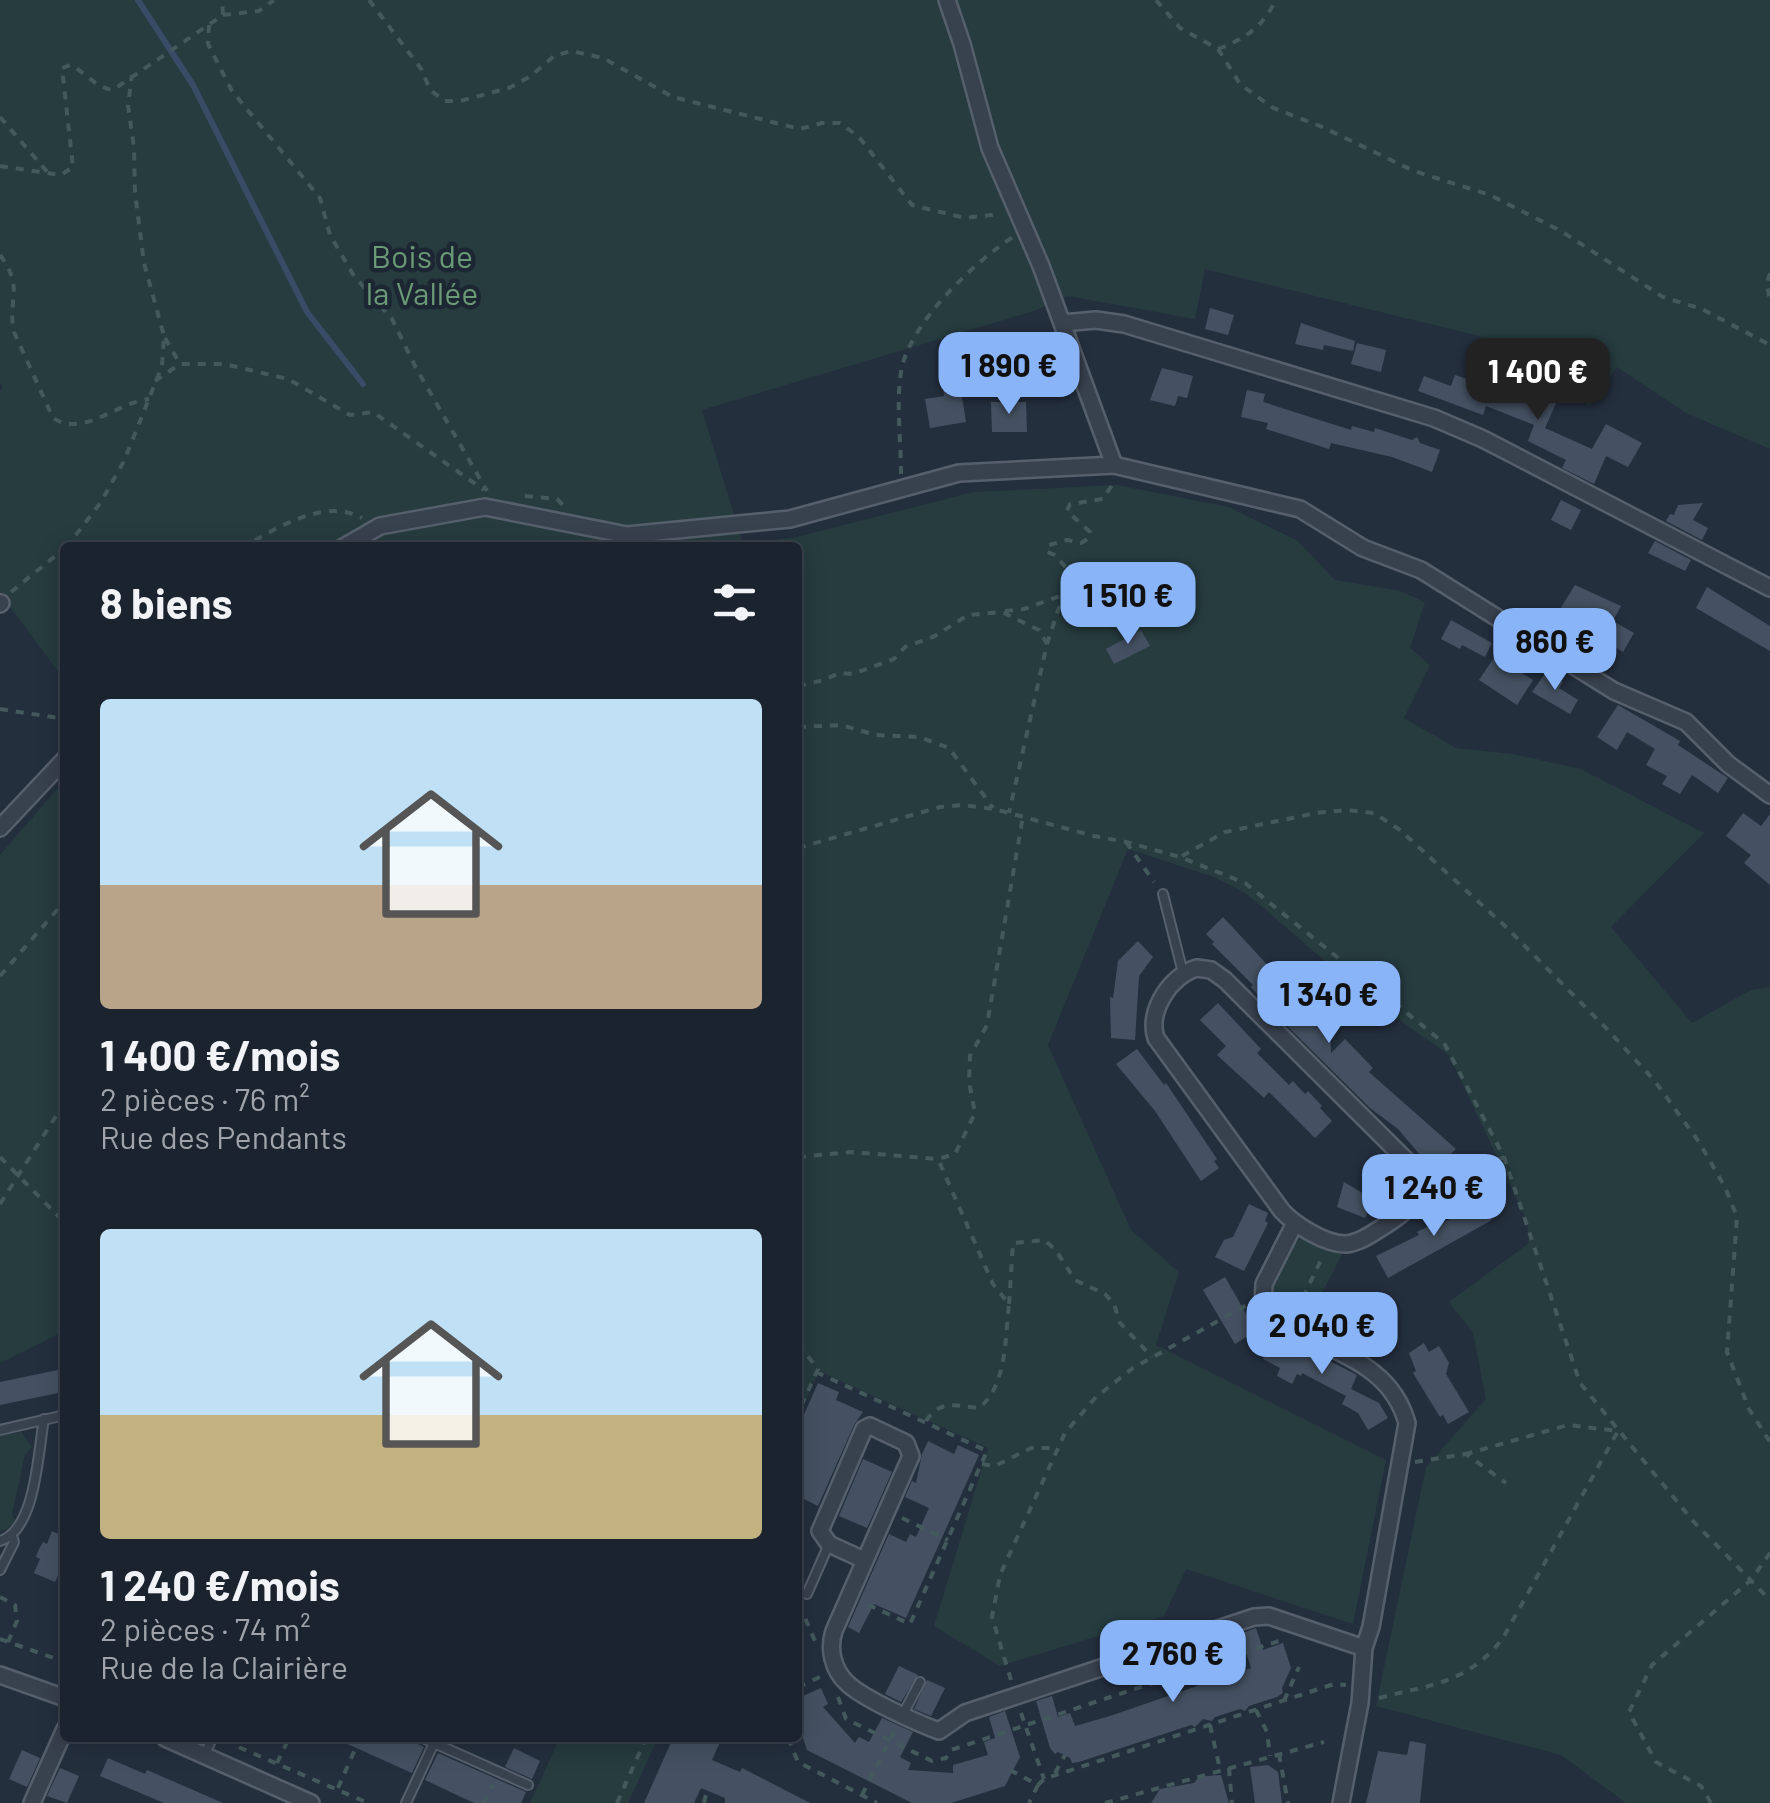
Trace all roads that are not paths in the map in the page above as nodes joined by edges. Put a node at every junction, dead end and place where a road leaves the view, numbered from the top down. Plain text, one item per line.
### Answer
1 (947, 0) edge
2 (1062, 323) junction
3 (1115, 471) junction
4 (352, 542) edge
5 (1770, 588) edge
6 (60, 764) edge
7 (1770, 795) edge
8 (0, 828) edge
9 (1163, 894) road end
10 (1183, 973) junction
11 (1463, 1179) road end
12 (1415, 1198) junction
13 (1295, 1223) junction
14 (60, 1416) edge
15 (44, 1419) junction
16 (0, 1430) edge
17 (12, 1536) junction
18 (0, 1540) edge
19 (829, 1544) junction
20 (864, 1560) junction
21 (0, 1570) edge
22 (807, 1594) dead end
23 (1364, 1648) junction
24 (0, 1676) edge
25 (920, 1682) dead end
26 (60, 1696) edge
27 (902, 1714) junction
28 (60, 1741) edge
29 (174, 1742) edge
30 (210, 1742) edge
31 (434, 1742) joint
32 (205, 1756) junction
33 (528, 1785) dead end
34 (32, 1803) edge
35 (312, 1803) edge
36 (406, 1803) edge
37 (1341, 1803) edge

1 - 2 street
2 - 3 street
2 - 5 street
3 - 4 street
3 - 7 street
6 - 8 street
9 - 10 lane
10 - 12 street
10 - 13 street
11 - 12 street
12 - 13 street
13 - 23 street
14 - 15 lane
15 - 16 lane
15 - 17 lane
17 - 18 lane
17 - 21 lane
19 - 20 street
19 - 20 street
19 - 22 lane
20 - 27 street
23 - 27 street
23 - 37 street
24 - 26 street
25 - 27 lane
28 - 34 street
29 - 32 street
30 - 32 lane
31 - 33 lane
31 - 36 lane
32 - 35 street

